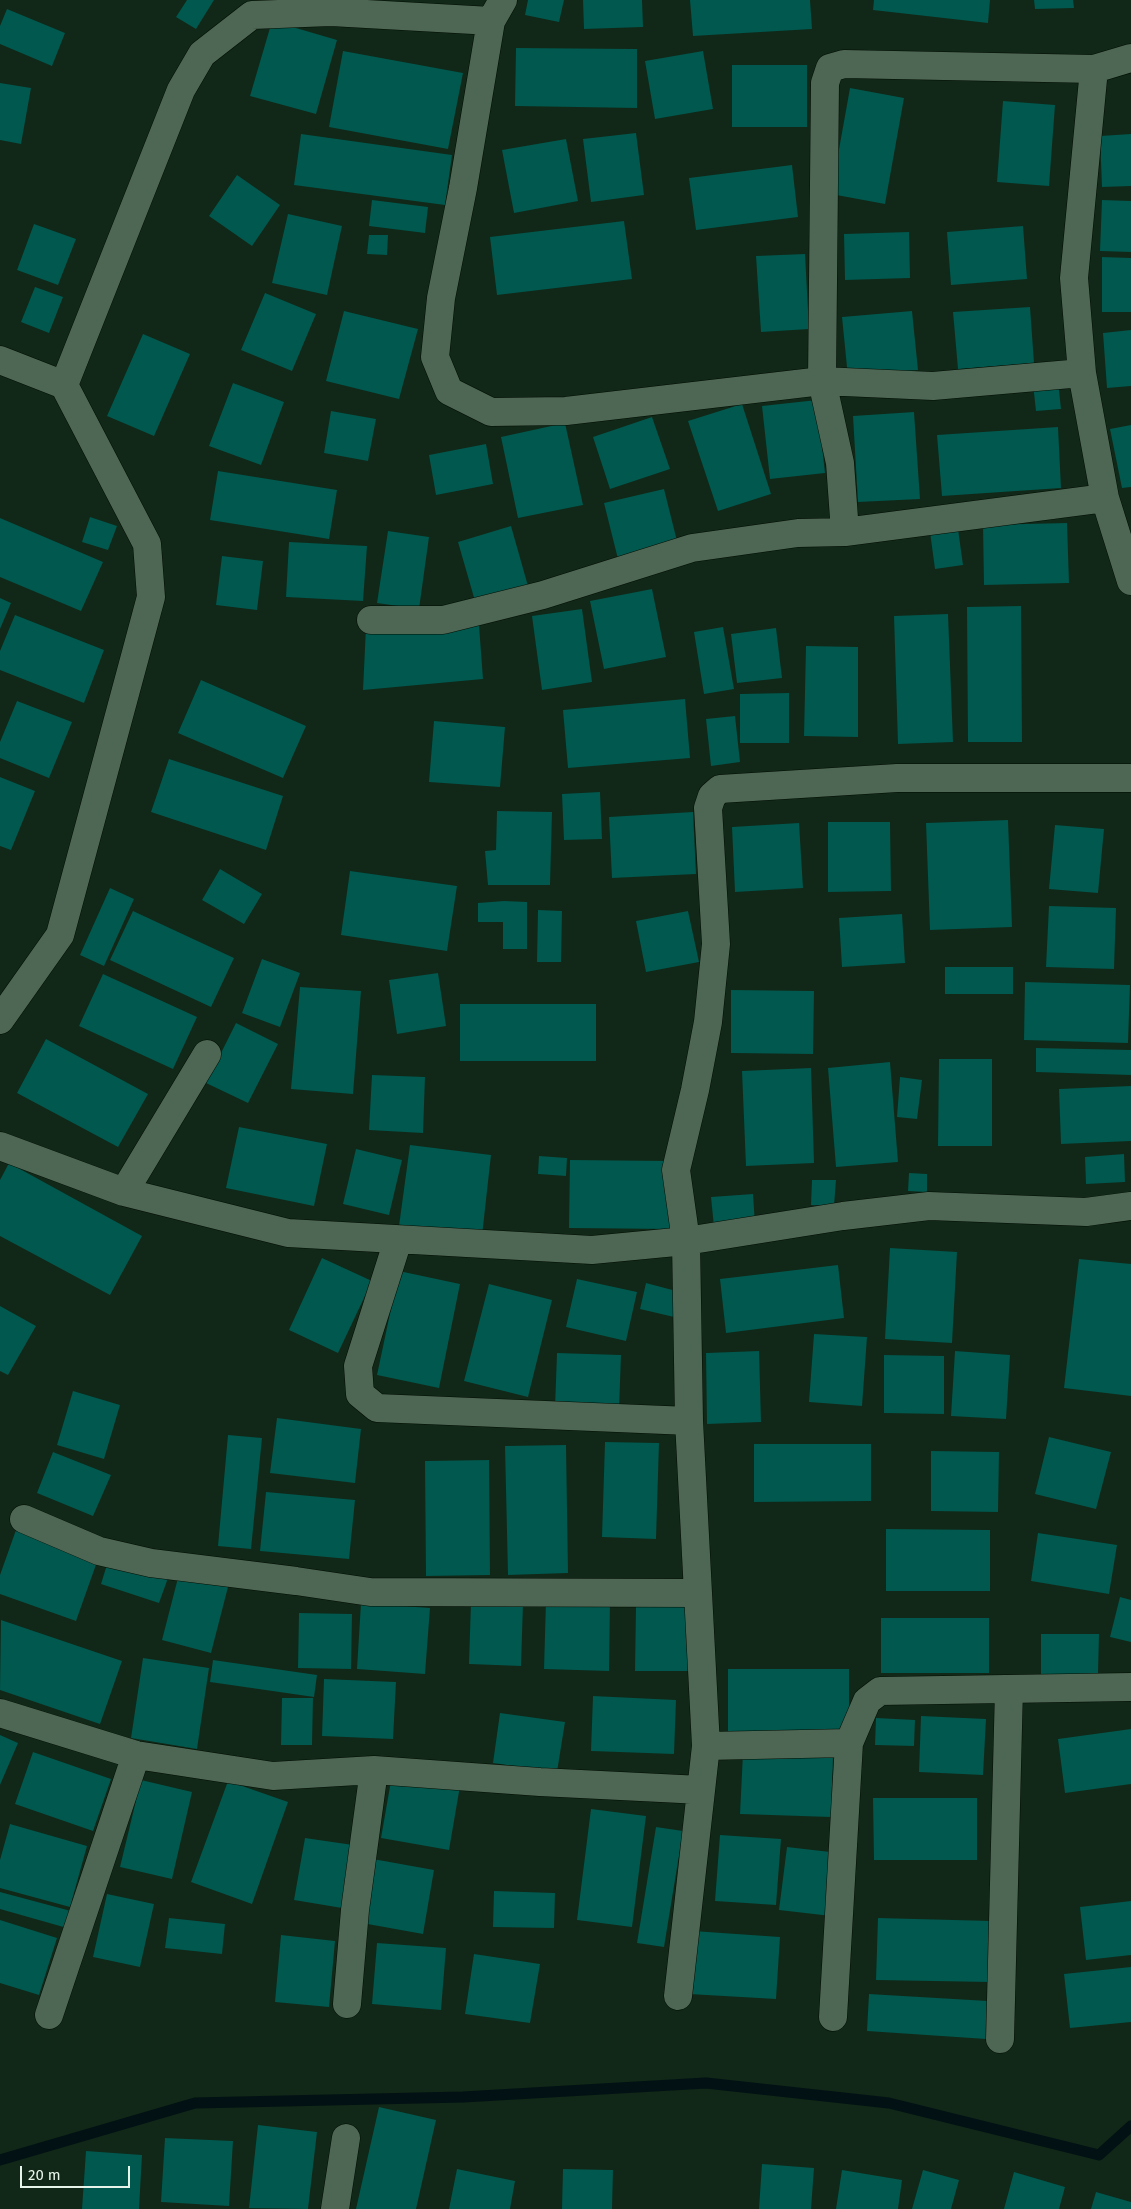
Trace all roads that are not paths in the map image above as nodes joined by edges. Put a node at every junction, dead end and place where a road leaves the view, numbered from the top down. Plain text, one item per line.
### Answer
1 (497, 10) edge
2 (1131, 58) edge
3 (1094, 69) junction
4 (0, 360) edge
5 (1082, 373) junction
6 (822, 381) junction
7 (64, 385) junction
8 (1105, 498) junction
9 (845, 532) junction
10 (1131, 581) edge
11 (370, 620) dead end
12 (1131, 778) edge
13 (0, 1020) edge
14 (207, 1054) dead end
15 (0, 1146) edge
16 (124, 1192) junction
17 (1131, 1206) edge
18 (398, 1240) junction
19 (686, 1241) junction
20 (689, 1421) junction
21 (24, 1519) dead end
22 (696, 1593) junction
23 (1131, 1687) edge
24 (1009, 1689) junction
25 (0, 1713) edge
26 (849, 1743) junction
27 (706, 1746) junction
28 (136, 1755) junction
29 (374, 1770) junction
30 (701, 1790) junction
31 (678, 1996) dead end
32 (347, 2004) dead end
33 (49, 2015) dead end
34 (833, 2017) dead end
35 (1000, 2039) dead end
36 (346, 2138) dead end
37 (335, 2209) edge

1 - 6 street
1 - 7 street
2 - 3 street
3 - 5 street
3 - 6 street
4 - 7 street
5 - 6 street
5 - 8 street
6 - 9 street
7 - 13 street
8 - 9 street
8 - 10 street
9 - 11 street
12 - 19 street
14 - 16 street
15 - 16 street
16 - 18 street
17 - 19 street
18 - 19 street
18 - 20 street
19 - 20 street
20 - 22 street
21 - 22 street
22 - 27 street
23 - 24 street
24 - 26 street
24 - 35 street
25 - 28 street
26 - 27 street
26 - 34 street
27 - 30 street
28 - 29 street
28 - 33 street
29 - 30 street
29 - 32 street
30 - 31 street
36 - 37 street

